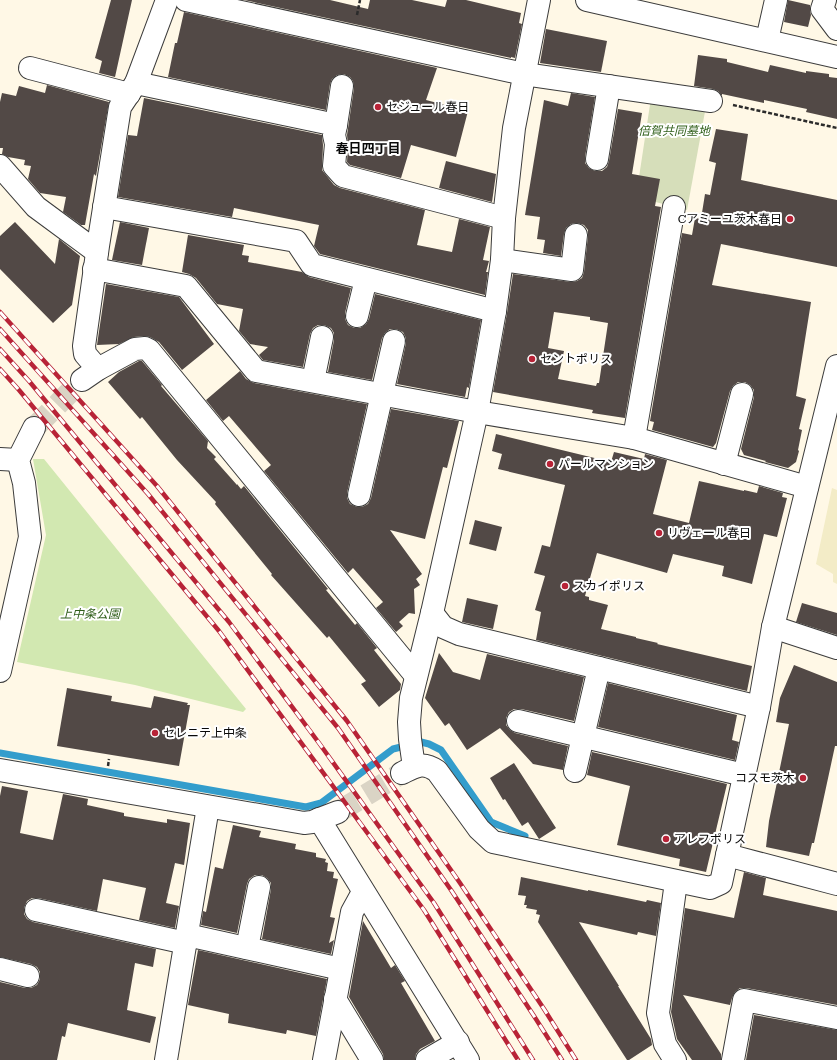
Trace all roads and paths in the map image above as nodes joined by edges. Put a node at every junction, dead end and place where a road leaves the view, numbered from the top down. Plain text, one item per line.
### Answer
1 (167, 0) edge
2 (186, 0) edge
3 (539, 0) edge
4 (587, 0) edge
5 (776, 0) edge
6 (825, 0) edge
7 (837, 29) edge
8 (767, 40) junction
9 (837, 57) edge
10 (30, 68) dead end
11 (524, 74) junction
12 (342, 86) dead end
13 (609, 86) junction
14 (132, 88) junction
15 (711, 101) joint
16 (336, 125) junction
17 (837, 128) edge
18 (597, 159) dead end
19 (0, 166) edge
20 (104, 207) junction
21 (674, 207) dead end
22 (504, 218) junction
23 (576, 235) dead end
24 (96, 260) junction
25 (502, 260) junction
26 (366, 279) junction
27 (495, 311) junction
28 (357, 316) dead end
29 (322, 337) dead end
30 (394, 341) dead end
31 (837, 366) edge
32 (313, 381) junction
33 (383, 394) junction
34 (742, 394) dead end
35 (477, 412) junction
36 (34, 428) tunnel mouth
37 (634, 438) junction
38 (9, 460) edge
39 (724, 464) junction
40 (807, 487) junction
41 (359, 495) dead end
42 (432, 613) junction
43 (773, 627) junction
44 (837, 648) edge
45 (599, 668) junction
46 (0, 671) edge
47 (416, 676) junction
48 (759, 707) junction
49 (518, 721) dead end
50 (583, 736) junction
51 (0, 770) edge
52 (575, 771) dead end
53 (744, 775) junction
54 (208, 807) junction
55 (727, 855) junction
56 (676, 882) junction
57 (837, 884) edge
58 (259, 887) dead end
59 (363, 892) junction
60 (36, 910) dead end
61 (186, 939) junction
62 (247, 948) junction
63 (0, 969) edge
64 (341, 969) junction
65 (28, 976) dead end
66 (335, 999) junction
67 (837, 1018) edge
68 (463, 1051) edge
69 (166, 1060) edge
70 (324, 1060) edge
71 (372, 1060) edge
72 (427, 1060) edge
73 (675, 1060) edge
74 (732, 1060) edge

1 - 14 street
2 - 11 street
3 - 11 street
4 - 8 street
5 - 8 street
6 - 7 street
8 - 9 street
10 - 14 street
11 - 13 street
11 - 22 street
12 - 16 street
13 - 15 street
13 - 18 street
14 - 16 street
14 - 20 street
15 - 17 path
16 - 22 street
19 - 24 street
20 - 24 street
20 - 26 street
21 - 37 street
22 - 25 street
23 - 25 street
24 - 32 street
24 - 47 street
25 - 27 street
26 - 27 street
26 - 28 street
27 - 35 street
29 - 32 street
30 - 33 street
31 - 40 street
32 - 33 street
33 - 35 street
33 - 41 street
34 - 39 street
35 - 37 street
35 - 42 street
36 - 38 street
37 - 39 street
38 - 46 street
39 - 40 street
40 - 43 street
42 - 45 street
42 - 47 street
43 - 44 street
43 - 48 street
45 - 48 street
45 - 50 street
47 - 56 street
48 - 53 street
49 - 50 street
50 - 52 street
50 - 53 street
51 - 54 street
53 - 55 street
54 - 59 street
54 - 61 street
55 - 56 street
55 - 57 street
56 - 73 street
58 - 62 street
59 - 64 street
59 - 68 street
60 - 61 street
61 - 62 street
61 - 69 street
62 - 64 street
63 - 65 street
64 - 66 street
66 - 70 street
66 - 71 street
67 - 74 street
68 - 72 street

